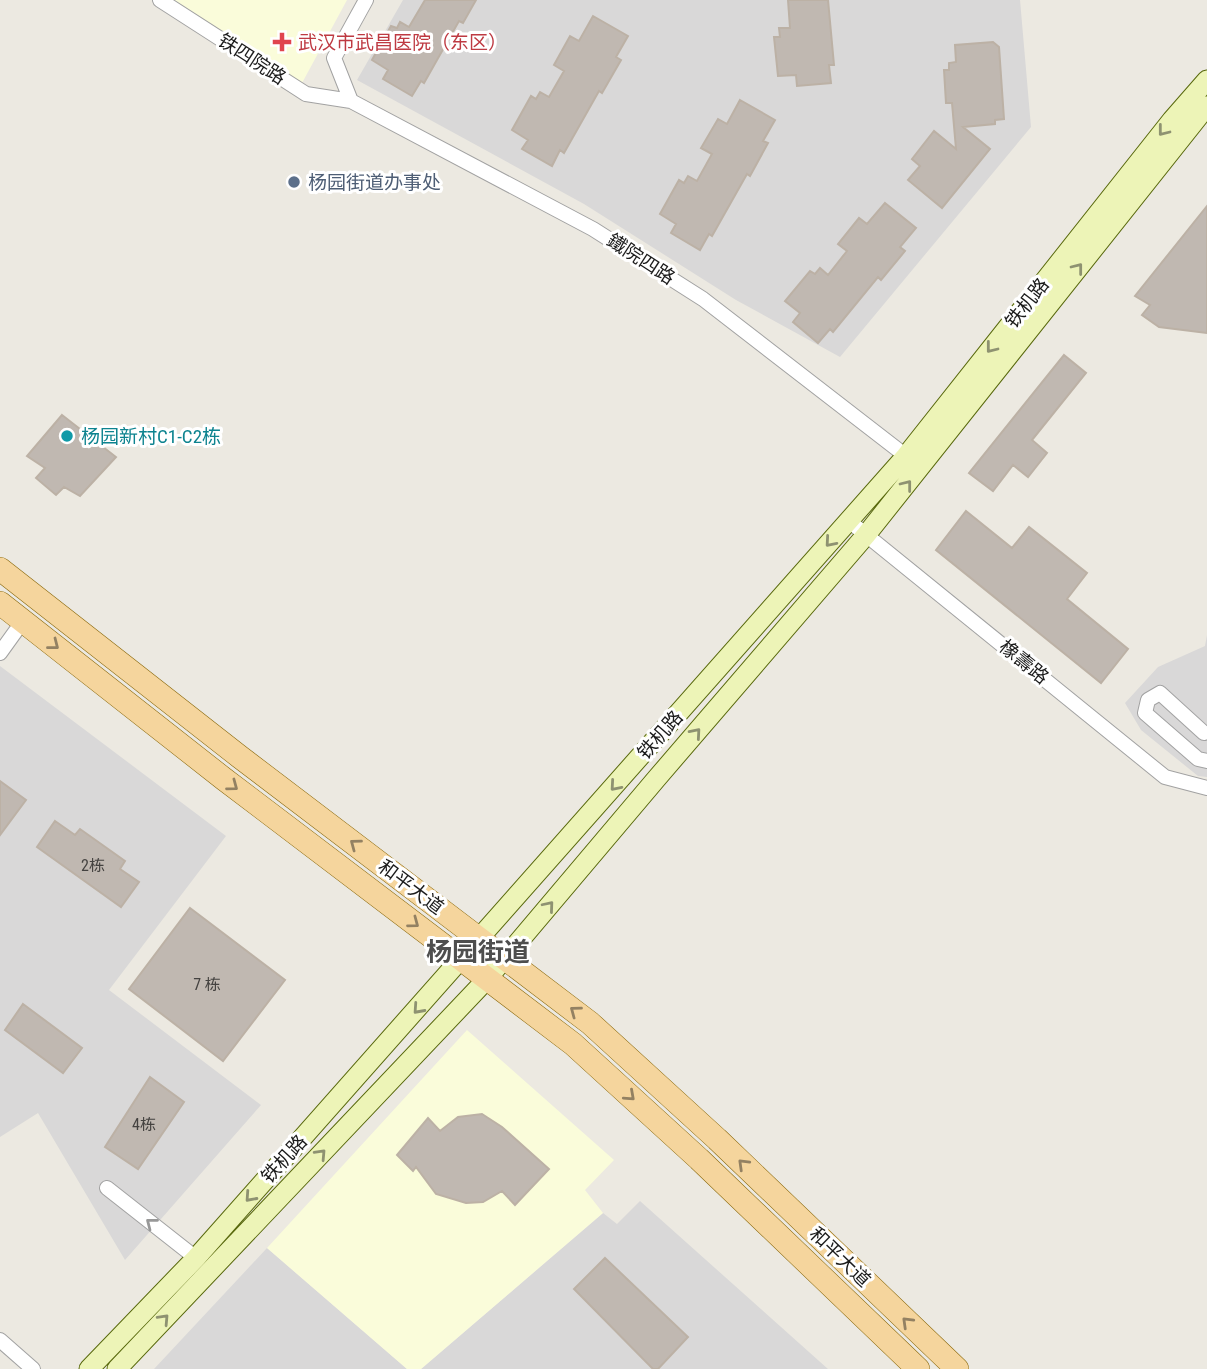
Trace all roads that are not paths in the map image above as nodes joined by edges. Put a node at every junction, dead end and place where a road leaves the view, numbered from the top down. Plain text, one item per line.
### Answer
1 (160, 0) edge
2 (366, 0) edge
3 (1206, 83) edge
4 (351, 102) junction
5 (1207, 106) edge
6 (906, 456) junction
7 (849, 521) junction
8 (866, 536) junction
9 (0, 569) edge
10 (0, 603) edge
11 (23, 621) junction
12 (0, 653) edge
13 (1204, 733) dead end
14 (1207, 761) edge
15 (1207, 788) edge
16 (480, 939) junction
17 (505, 958) junction
18 (462, 960) junction
19 (487, 979) junction
20 (107, 1188) dead end
21 (196, 1258) junction
22 (0, 1340) edge
23 (33, 1369) edge
24 (89, 1369) edge
25 (117, 1369) edge
26 (918, 1369) edge
27 (957, 1369) edge

1 - 4 street, 铁四院路
2 - 4 street
3 -> 6 main road, 铁机路
4 - 6 street, 鐵院四路
8 -> 5 main road, 铁机路
6 - 7 main road, 铁机路
7 - 8 street, 橡壽路
7 -> 16 main road, 铁机路
8 - 15 street, 橡壽路
17 -> 8 main road, 铁机路
16 -> 9 main road, 和平大道
10 - 11 main road, 和平大道
11 - 12 street
11 -> 18 main road, 和平大道
13 - 14 street
16 - 17 main road, 和平大道
16 - 18 main road, 铁机路
17 - 19 main road, 铁机路
27 -> 17 main road, 和平大道
18 - 19 main road, 和平大道
18 -> 21 main road, 铁机路
25 -> 19 main road, 铁机路
19 -> 26 main road, 和平大道
21 -> 20 street
21 - 24 main road, 铁机路
22 - 23 street

